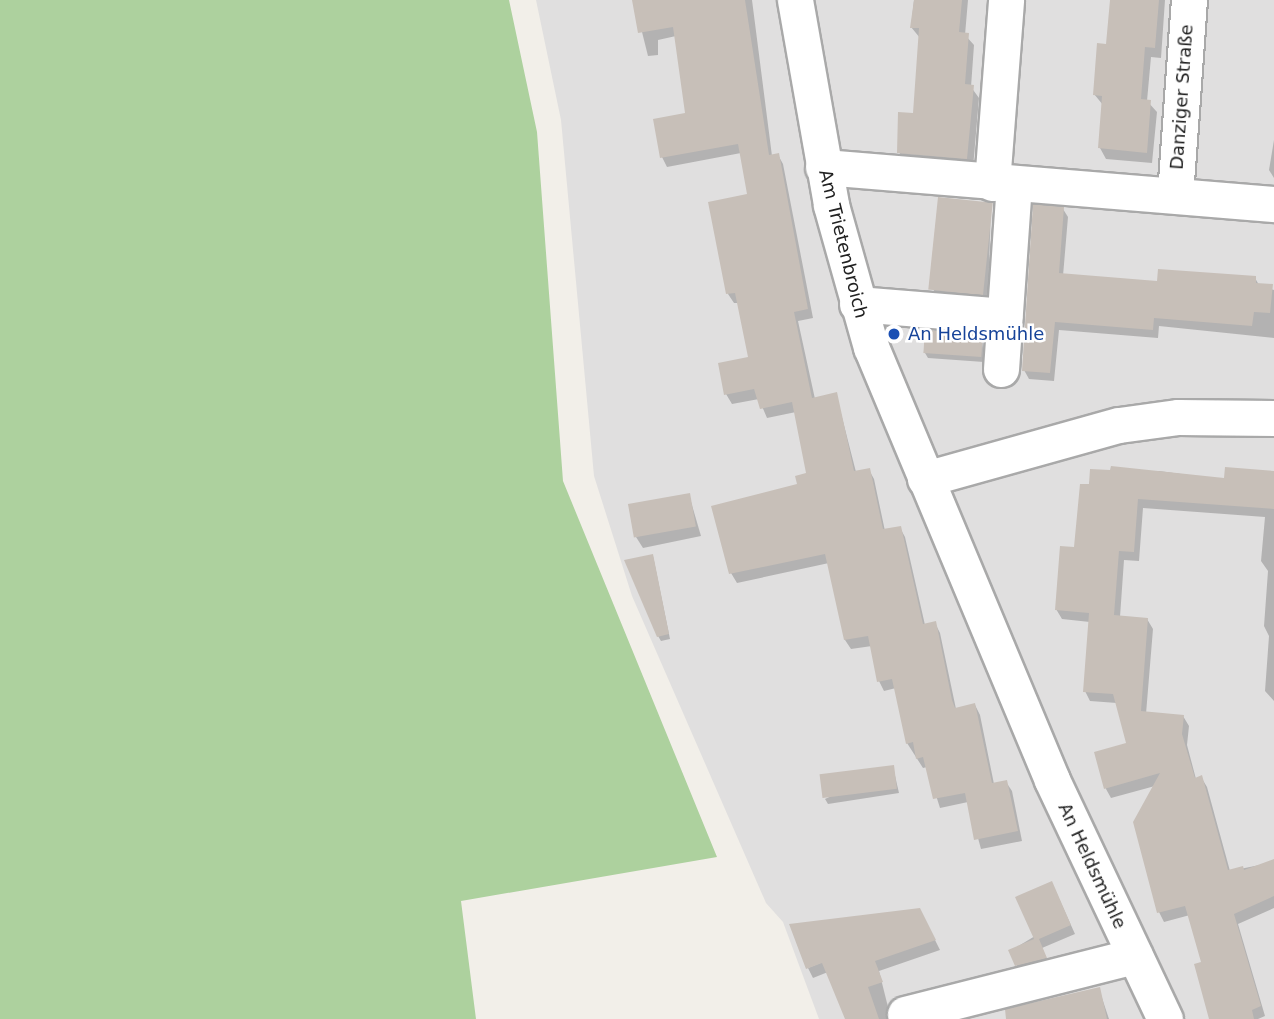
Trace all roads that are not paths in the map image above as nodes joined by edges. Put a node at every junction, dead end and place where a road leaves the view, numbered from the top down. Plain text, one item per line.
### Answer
1 (794, 0) edge
2 (1006, 0) edge
3 (1189, 0) edge
4 (823, 167) junction
5 (1003, 183) junction
6 (1175, 195) junction
7 (1274, 204) edge
8 (857, 304) junction
9 (1005, 316) junction
10 (1001, 369) dead end
11 (1274, 418) edge
12 (925, 479) junction
13 (1135, 956) junction
14 (905, 1014) dead end
15 (1165, 1019) edge

1 - 4 street, Am Trietenbroich
2 - 5 street
3 - 6 street, Danziger Straße
4 - 5 street
4 - 8 street, Am Trietenbroich
5 - 6 street
5 - 9 street
6 - 7 street
8 - 9 street
8 - 12 street, Am Trietenbroich
9 - 10 street
11 - 12 street
12 - 13 street, An Heldsmühle
13 - 14 street
13 - 15 street, An Heldsmühle

